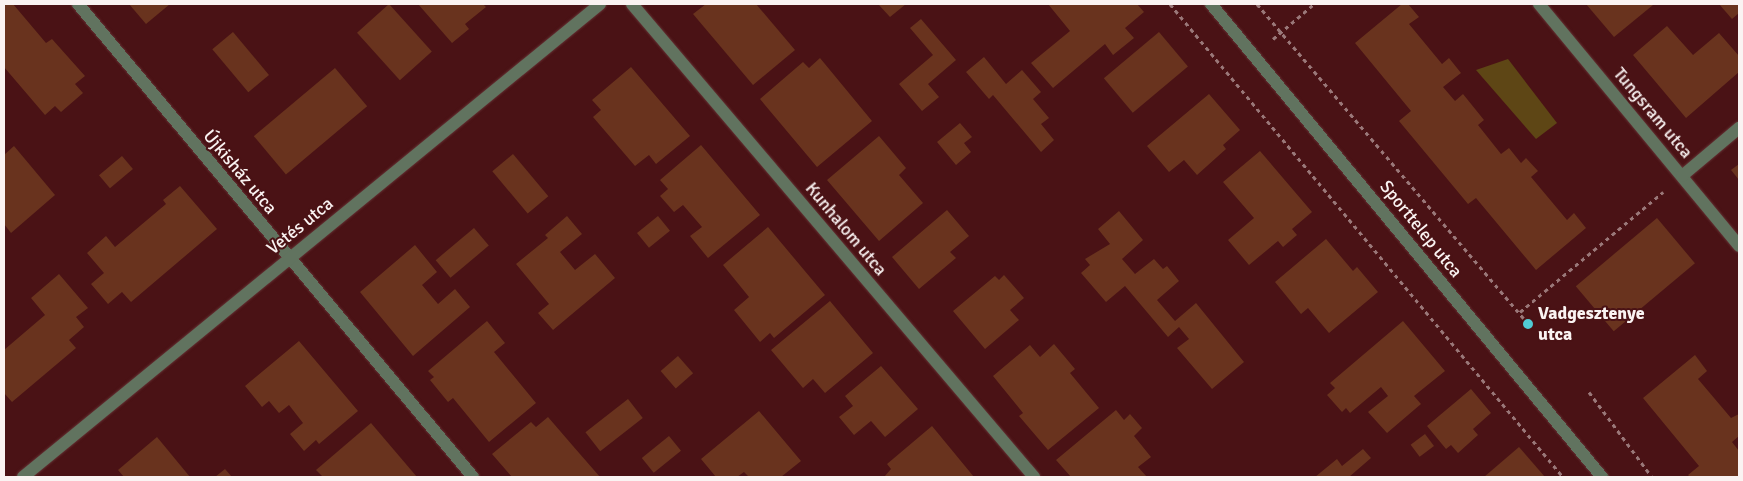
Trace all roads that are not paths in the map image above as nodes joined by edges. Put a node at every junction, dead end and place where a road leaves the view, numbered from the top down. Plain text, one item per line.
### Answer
1 (78, 4) edge
2 (600, 4) edge
3 (632, 4) edge
4 (1211, 4) edge
5 (1539, 4) edge
6 (1739, 128) edge
7 (1682, 176) junction
8 (1739, 246) edge
9 (288, 258) junction
10 (23, 477) edge
11 (473, 477) edge
12 (1034, 477) edge
13 (1602, 477) edge

1 - 9 street, Újkisház utca
2 - 9 street, Vetés utca
3 - 12 street, Kunhalom utca
4 - 13 street, Sporttelep utca
5 - 7 street, Tungsram utca
6 - 7 street
7 - 8 street, Tungsram utca
9 - 10 street, Vetés utca
9 - 11 street, Újkisház utca

